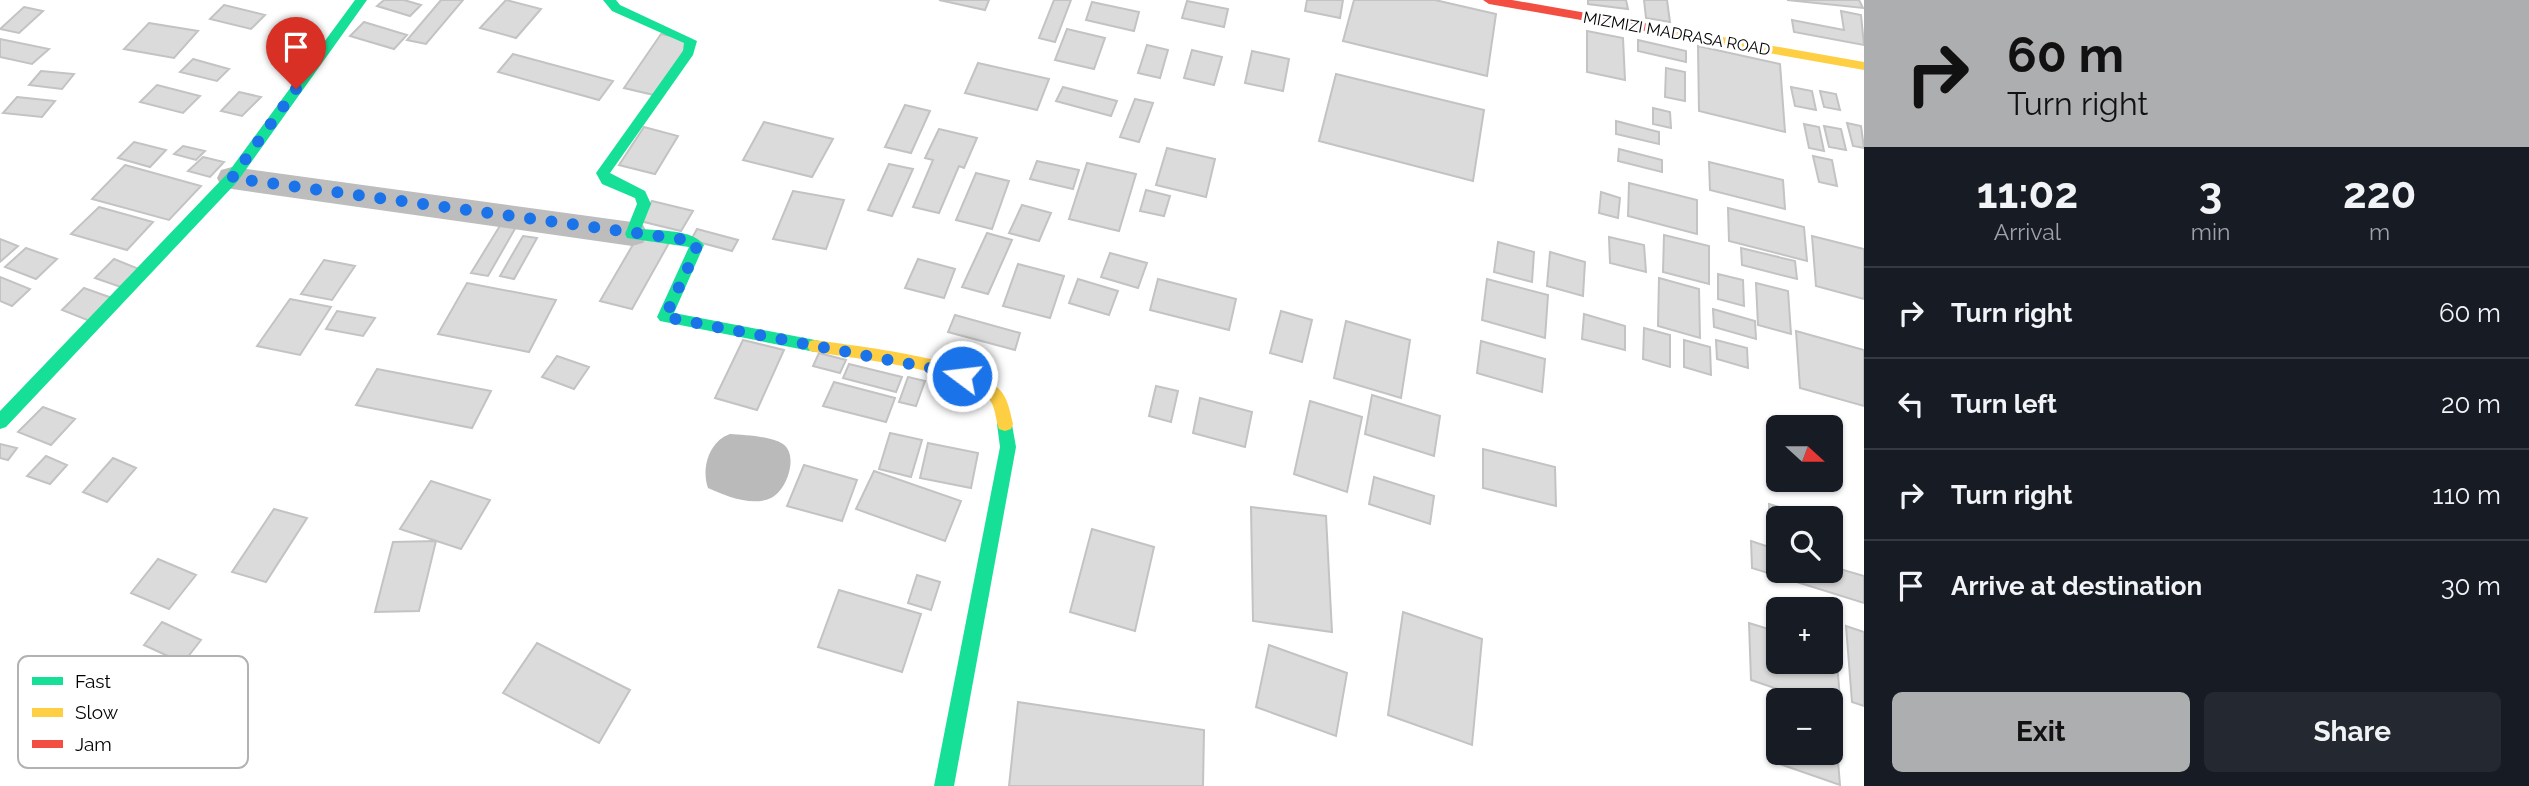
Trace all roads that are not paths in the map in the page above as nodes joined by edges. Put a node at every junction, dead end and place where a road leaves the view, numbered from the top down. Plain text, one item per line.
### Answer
1 (361, 0) edge
2 (610, 0) edge
3 (1489, 0) edge
4 (1864, 66) edge
5 (232, 178) junction
6 (632, 234) junction
7 (0, 422) edge
8 (944, 786) edge

1 - 5 street
2 - 6 street
3 - 4 street, MIZMIZI MADRASA ROAD
5 - 6 street
5 - 7 street
6 - 8 street

